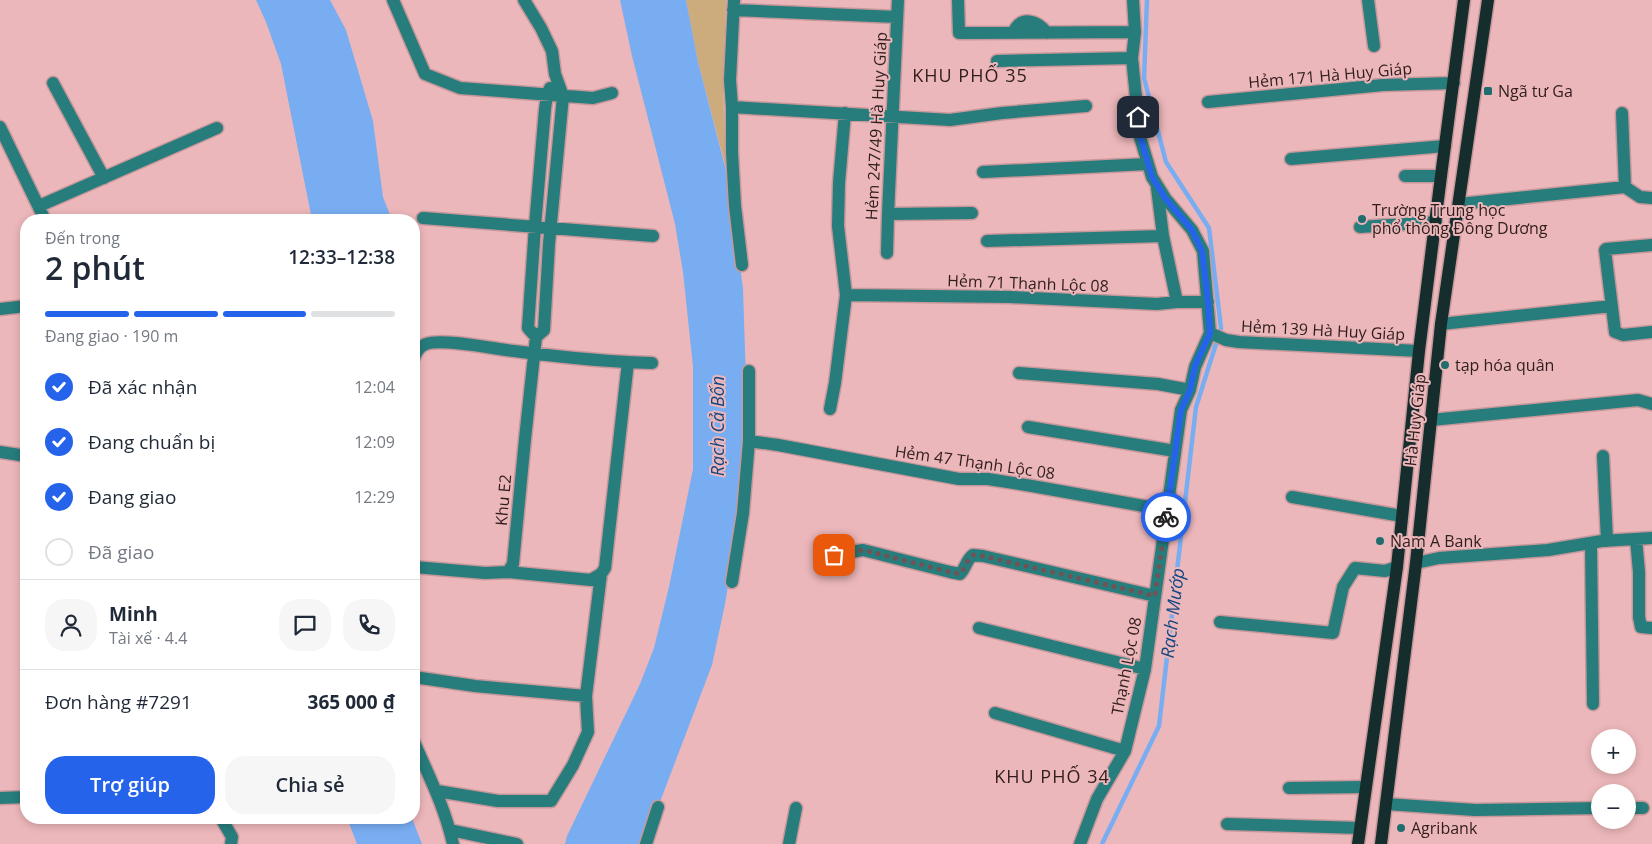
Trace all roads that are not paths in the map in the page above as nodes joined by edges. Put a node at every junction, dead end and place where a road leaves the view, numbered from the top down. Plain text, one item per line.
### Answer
1 (393, 0) edge
2 (524, 0) edge
3 (898, 0) edge
4 (958, 0) edge
5 (1133, 0) edge
6 (1368, 0) edge
7 (1464, 0) edge
8 (1488, 0) edge
9 (734, 5) edge
10 (897, 17) junction
11 (1135, 32) junction
12 (1374, 46) dead end
13 (1132, 58) junction
14 (997, 61) dead end
15 (556, 74) junction
16 (54, 83) dead end
17 (1454, 83) junction
18 (612, 93) dead end
19 (547, 95) junction
20 (563, 96) junction
21 (1208, 102) dead end
22 (1086, 106) dead end
23 (732, 107) junction
24 (845, 113) junction
25 (1622, 113) dead end
26 (893, 116) junction
27 (0, 127) edge
28 (217, 128) dead end
29 (1445, 146) junction
30 (1291, 159) dead end
31 (1148, 164) junction
32 (983, 172) dead end
33 (1405, 176) dead end
34 (1441, 176) junction
35 (104, 178) junction
36 (1157, 186) junction
37 (1625, 187) junction
38 (1652, 198) edge
39 (1459, 204) junction
40 (39, 206) junction
41 (972, 213) dead end
42 (42, 214) edge
43 (888, 214) junction
44 (423, 218) dead end
45 (1436, 222) junction
46 (534, 226) junction
47 (550, 227) junction
48 (1360, 227) dead end
49 (653, 236) dead end
50 (1163, 236) junction
51 (987, 241) dead end
52 (1652, 245) edge
53 (887, 252) dead end
54 (742, 265) dead end
55 (846, 295) junction
56 (1177, 302) junction
57 (1208, 302) junction
58 (1612, 306) junction
59 (20, 307) edge
60 (0, 309) edge
61 (1441, 324) junction
62 (1652, 332) edge
63 (1217, 336) junction
64 (536, 337) junction
65 (420, 348) edge
66 (1419, 351) junction
67 (534, 354) junction
68 (628, 362) junction
69 (652, 363) dead end
70 (749, 371) dead end
71 (1019, 373) dead end
72 (1190, 390) junction
73 (1652, 404) edge
74 (830, 409) dead end
75 (1431, 420) junction
76 (1028, 427) dead end
77 (750, 441) junction
78 (1175, 451) junction
79 (0, 452) edge
80 (20, 455) edge
81 (1603, 456) dead end
82 (1292, 497) dead end
83 (1166, 510) junction
84 (1402, 516) junction
85 (1652, 538) edge
86 (1636, 539) junction
87 (1607, 541) junction
88 (1591, 544) junction
89 (834, 555) dead end
90 (1416, 563) junction
91 (1397, 566) junction
92 (420, 568) edge
93 (508, 572) junction
94 (600, 574) junction
95 (732, 582) dead end
96 (1155, 596) junction
97 (1220, 622) dead end
98 (979, 628) dead end
99 (1652, 628) edge
100 (1145, 669) junction
101 (420, 678) edge
102 (586, 696) junction
103 (1593, 704) dead end
104 (995, 712) dead end
105 (1125, 751) junction
106 (420, 755) edge
107 (1365, 787) junction
108 (1289, 788) dead end
109 (437, 791) junction
110 (20, 797) edge
111 (0, 798) edge
112 (1386, 804) junction
113 (658, 807) dead end
114 (796, 808) dead end
115 (1591, 808) edge
116 (1636, 808) edge
117 (1643, 808) dead end
118 (224, 824) edge
119 (1227, 824) dead end
120 (1360, 828) junction
121 (450, 830) junction
122 (232, 844) edge
123 (453, 844) edge
124 (517, 844) edge
125 (646, 844) edge
126 (789, 844) edge
127 (1080, 844) edge
128 (1358, 844) edge
129 (1381, 844) edge

1 - 19 street
2 - 15 street
3 - 10 street, Hẻm 247/49 Hà Huy Giáp
4 - 11 street
5 - 11 street, Thạnh Lộc 08
6 - 12 street
7 - 17 main road, Hà Huy Giáp
8 - 39 main road, Hà Huy Giáp
9 - 10 street
9 - 23 street
10 - 26 street, Hẻm 247/49 Hà Huy Giáp
11 - 13 street, Thạnh Lộc 08
13 - 14 street
13 - 31 street, Thạnh Lộc 08
15 - 19 street
15 - 20 street
16 - 35 street
17 - 21 street, Hẻm 171 Hà Huy Giáp
17 - 29 main road, Hà Huy Giáp
18 - 20 street
19 - 20 street
19 - 46 street
20 - 47 street
22 - 26 street
23 - 24 street
23 - 54 street
24 - 26 street
24 - 55 street
25 - 37 street
26 - 43 street, Hẻm 247/49 Hà Huy Giáp
27 - 40 street
28 - 35 street
29 - 30 street
29 - 34 main road, Hà Huy Giáp
31 - 32 street
31 - 36 street, Thạnh Lộc 08
33 - 34 street
34 - 45 main road, Hà Huy Giáp
35 - 40 street
36 - 50 street
36 - 57 street, Thạnh Lộc 08
37 - 38 street
37 - 39 street
39 - 61 main road, Hà Huy Giáp
40 - 42 street
41 - 43 street
43 - 53 street, Hẻm 247/49 Hà Huy Giáp
44 - 46 street
45 - 48 street
45 - 66 main road, Hà Huy Giáp
46 - 47 street
46 - 64 street
47 - 49 street
47 - 64 street
50 - 51 street
50 - 56 street
52 - 58 street
55 - 56 street, Hẻm 71 Thạnh Lộc 08
55 - 74 street
56 - 57 street, Hẻm 71 Thạnh Lộc 08
57 - 63 street, Thạnh Lộc 08
58 - 61 street
58 - 62 street
59 - 60 street
61 - 75 main road, Hà Huy Giáp
63 - 66 street, Hẻm 139 Hà Huy Giáp
63 - 72 street, Thạnh Lộc 08
64 - 67 street, Khu E2
65 - 67 street
66 - 84 main road, Hà Huy Giáp
67 - 68 street
67 - 93 street, Khu E2
68 - 69 street
68 - 94 street
70 - 77 street
71 - 72 street
72 - 78 street, Thạnh Lộc 08
73 - 75 street
75 - 90 main road, Hà Huy Giáp
76 - 78 street
77 - 83 street, Hẻm 47 Thạnh Lộc 08
77 - 95 street
78 - 83 street, Thạnh Lộc 08
79 - 80 street
81 - 87 street
82 - 84 street
83 - 96 street, Thạnh Lộc 08
84 - 91 main road, Hà Huy Giáp
85 - 86 street
86 - 87 street
86 - 99 street
87 - 88 street
88 - 90 street
88 - 103 street
89 - 96 street
90 - 91 main road
90 - 112 main road, Hà Huy Giáp
91 - 97 street
91 - 107 main road, Hà Huy Giáp
92 - 93 street
93 - 94 street
94 - 102 street
96 - 100 street, Thạnh Lộc 08
98 - 100 street
100 - 105 street, Thạnh Lộc 08
101 - 102 street
102 - 109 street
104 - 105 street
105 - 127 street, Thạnh Lộc 08
106 - 109 street
107 - 108 street
107 - 120 main road, Hà Huy Giáp
109 - 121 street
110 - 111 street
112 - 115 street
112 - 129 main road, Hà Huy Giáp
113 - 125 street
114 - 126 street
116 - 117 street
118 - 122 street
119 - 120 street
120 - 128 main road, Hà Huy Giáp
121 - 123 street
121 - 124 street

